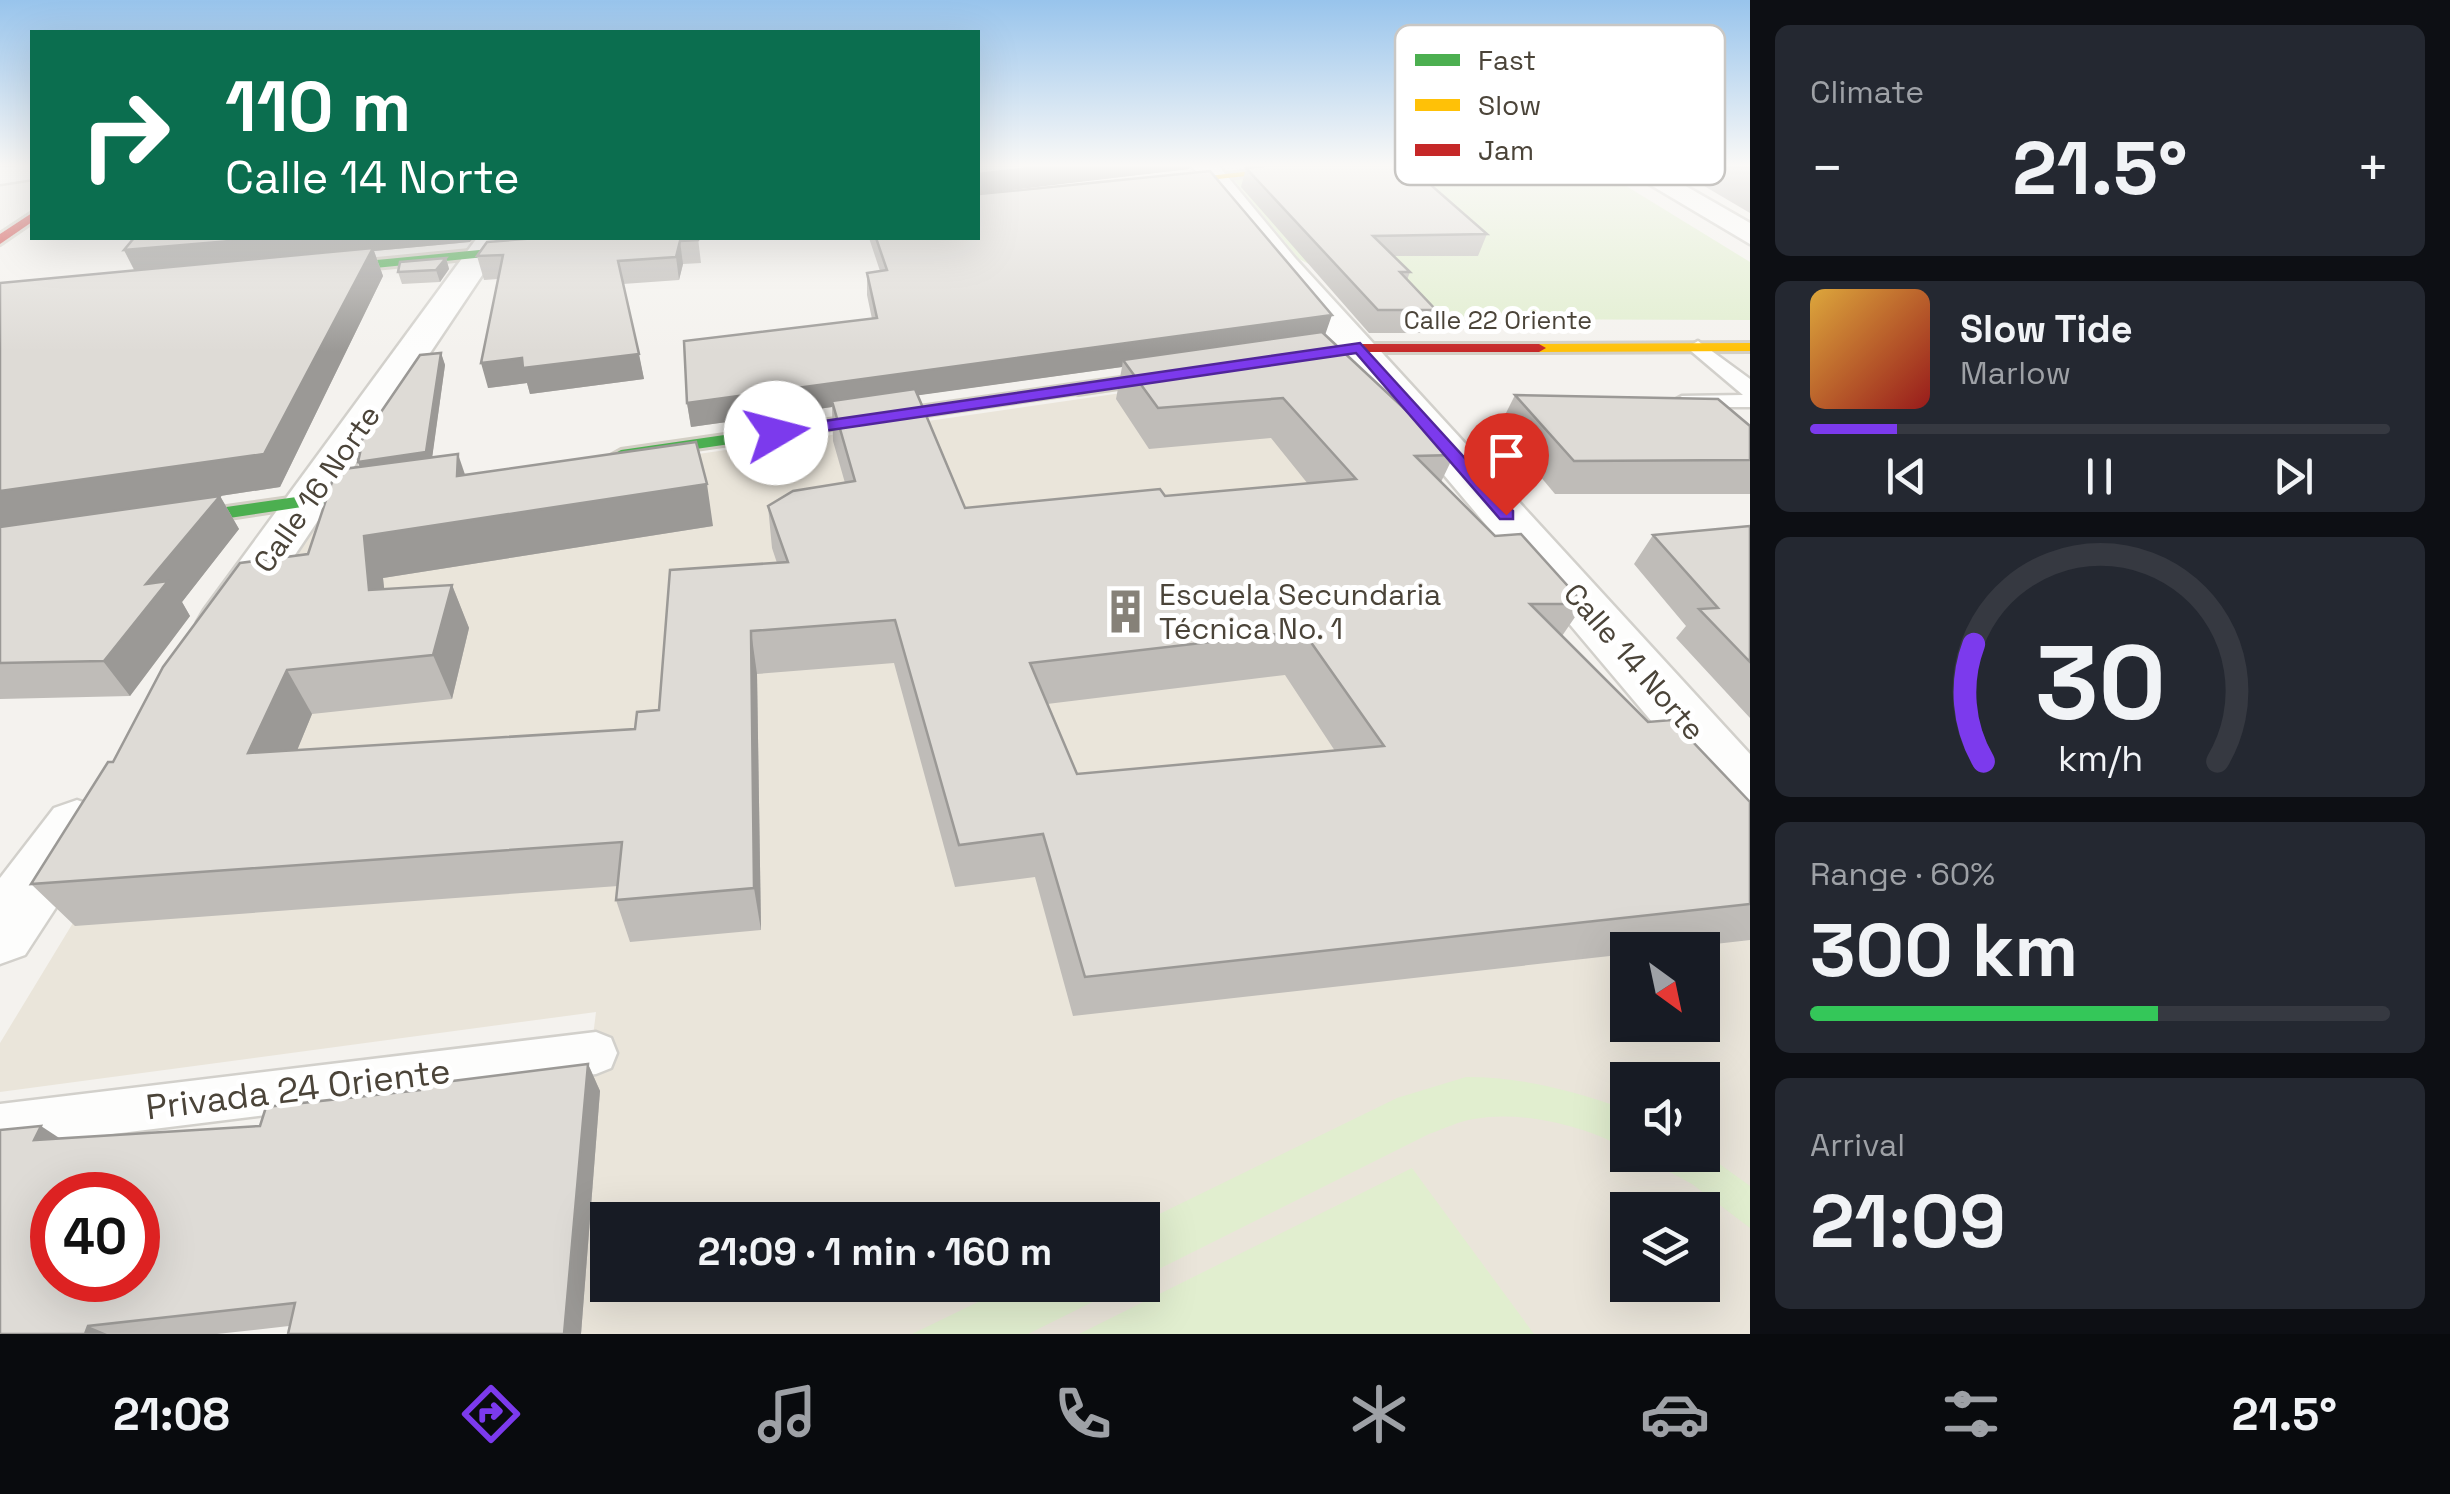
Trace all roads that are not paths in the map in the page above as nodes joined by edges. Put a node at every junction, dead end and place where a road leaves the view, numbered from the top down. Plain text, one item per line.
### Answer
1 (1254, 227) edge
2 (598, 240) edge
3 (486, 246) edge
4 (288, 272) edge
5 (1698, 347) junction
6 (1750, 347) edge
7 (1360, 348) junction
8 (1750, 390) edge
9 (1750, 401) edge
10 (1666, 402) edge
11 (601, 458) edge
12 (426, 484) edge
13 (310, 500) junction
14 (136, 526) edge
15 (195, 661) edge
16 (103, 789) edge
17 (1750, 796) edge
18 (0, 933) edge
19 (596, 1053) dead end
20 (0, 1126) edge

1 - 7 street, Calle 14 Norte
2 - 3 street
3 - 4 street
3 - 13 street, Calle 16 Norte
5 - 6 street, Calle 22 Oriente
5 - 7 street, Calle 22 Oriente
5 - 8 lane
7 - 11 street, Calle 22 Oriente
7 - 17 street, Calle 14 Norte
9 - 10 lane
12 - 13 street
13 - 14 street
13 - 15 street, Calle 16 Norte
16 - 18 street
19 - 20 lane, Privada 24 Oriente

